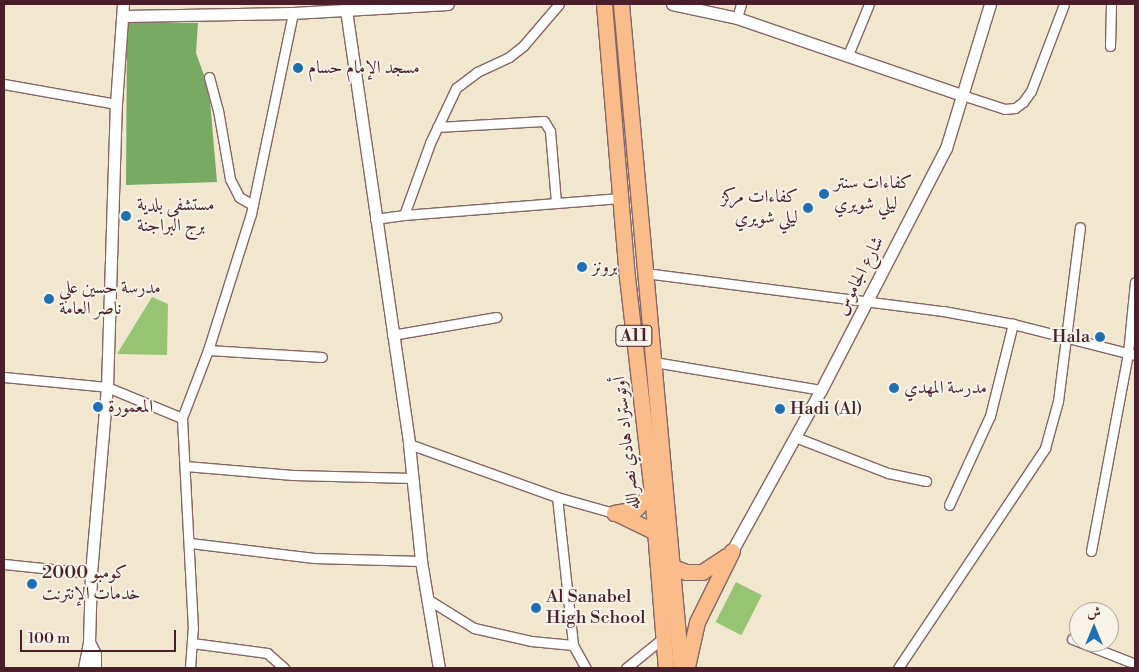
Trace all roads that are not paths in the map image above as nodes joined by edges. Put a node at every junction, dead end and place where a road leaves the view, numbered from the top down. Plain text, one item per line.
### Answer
1 (123, 4) edge
2 (448, 4) edge
3 (559, 4) edge
4 (604, 4) edge
5 (621, 4) edge
6 (672, 4) edge
7 (741, 4) edge
8 (869, 4) edge
9 (990, 4) edge
10 (1064, 4) edge
11 (1111, 4) edge
12 (393, 6) edge
13 (236, 9) edge
14 (346, 10) junction
15 (293, 13) junction
16 (124, 16) junction
17 (737, 18) junction
18 (1110, 46) dead end
19 (848, 55) junction
20 (209, 77) dead end
21 (4, 84) edge
22 (962, 95) junction
23 (116, 104) junction
24 (437, 127) junction
25 (620, 198) junction
26 (556, 203) junction
27 (253, 206) junction
28 (404, 215) junction
29 (375, 219) junction
30 (1080, 227) dead end
31 (645, 273) junction
32 (1135, 282) edge
33 (868, 302) junction
34 (496, 316) dead end
35 (1014, 324) junction
36 (392, 335) junction
37 (1068, 337) junction
38 (208, 350) junction
39 (1132, 354) edge
40 (322, 357) dead end
41 (654, 362) junction
42 (4, 377) edge
43 (107, 387) junction
44 (821, 390) junction
45 (182, 418) junction
46 (795, 437) junction
47 (409, 444) junction
48 (185, 466) junction
49 (412, 478) junction
50 (926, 481) dead end
51 (652, 492) junction
52 (557, 497) junction
53 (950, 505) dead end
54 (614, 513) junction
55 (655, 532) junction
56 (190, 543) junction
57 (732, 551) junction
58 (1091, 551) dead end
59 (421, 561) junction
60 (4, 564) edge
61 (673, 566) junction
62 (91, 573) junction
63 (429, 600) junction
64 (663, 638) junction
65 (89, 642) junction
66 (192, 643) junction
67 (572, 645) junction
68 (1105, 652) edge
69 (1135, 664) edge
70 (84, 668) edge
71 (95, 668) edge
72 (190, 668) edge
73 (284, 668) edge
74 (439, 668) edge
75 (586, 668) edge
76 (626, 668) edge
77 (666, 668) edge
78 (682, 668) edge
79 (686, 668) edge
80 (898, 668) edge

1 - 16 street
2 - 12 street
3 - 24 street
4 - 25 highway, أوتوستراد هادي نصرالله / A11
5 - 31 highway, أوتوستراد هادي نصرالله / A11
6 - 17 street
7 - 17 street
8 - 19 street
9 - 22 street, شارع الجاموس
10 - 22 street
11 - 18 street
12 - 14 street
13 - 15 street
13 - 16 street
14 - 15 street
14 - 29 street
15 - 27 street
16 - 23 street
17 - 19 street
19 - 22 street
20 - 27 street
21 - 23 street
22 - 33 street, شارع الجاموس
23 - 43 street
24 - 26 street
24 - 28 street
25 - 26 street
25 - 51 highway, أوتوستراد هادي نصرالله / A11
26 - 28 street
27 - 38 street
28 - 29 street
29 - 36 street
30 - 37 street
31 - 33 street
31 - 41 highway, أوتوستراد هادي نصرالله / A11
32 - 39 street
33 - 35 street
33 - 44 street, شارع الجاموس
34 - 36 street
35 - 37 street
35 - 53 street
36 - 47 street
37 - 39 street
37 - 80 street
38 - 40 street
38 - 45 street
39 - 58 street
41 - 44 street
41 - 61 highway, أوتوستراد هادي نصرالله / A11
42 - 43 street
43 - 45 street
43 - 62 street
44 - 46 street, شارع الجاموس
45 - 48 street
46 - 50 street
46 - 57 street, شارع الجاموس
47 - 49 street
47 - 52 street
48 - 49 street
48 - 56 street
49 - 59 street
51 - 54 highway
51 - 55 highway, أوتوستراد هادي نصرالله / A11
52 - 54 street
52 - 67 street
54 - 55 highway
55 - 64 highway, أوتوستراد هادي نصرالله / A11
56 - 59 street
56 - 66 street
57 - 61 highway
57 - 79 highway
59 - 63 street
60 - 62 street
61 - 78 highway, أوتوستراد هادي نصرالله / A11
62 - 65 street
63 - 67 street
63 - 74 street
64 - 76 street
64 - 77 highway, أوتوستراد هادي نصرالله / A11
65 - 70 street
65 - 71 street
66 - 72 street
66 - 73 street
67 - 75 street
68 - 69 street

